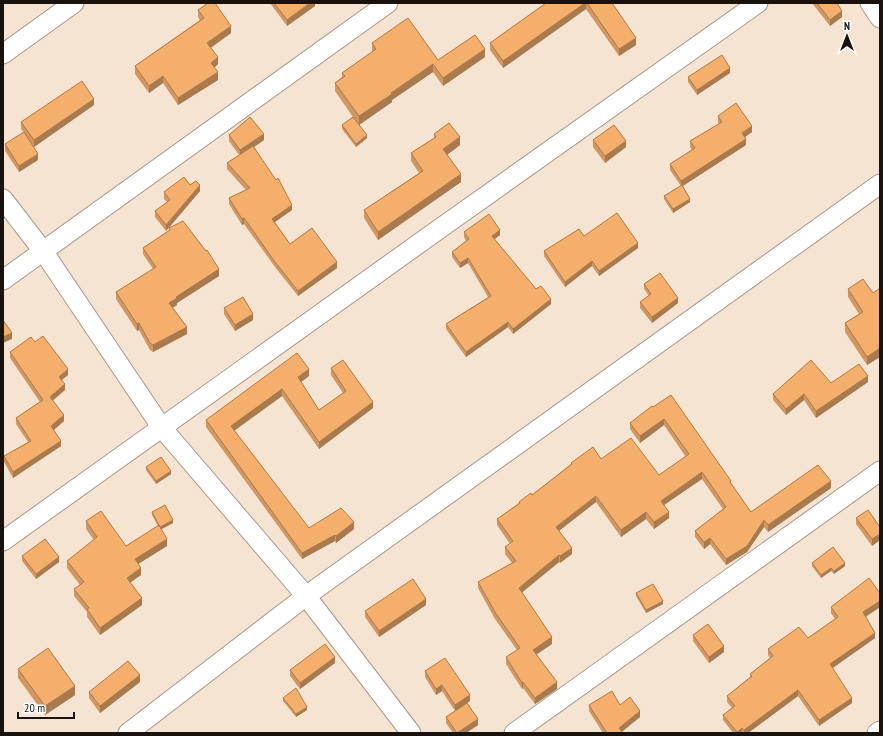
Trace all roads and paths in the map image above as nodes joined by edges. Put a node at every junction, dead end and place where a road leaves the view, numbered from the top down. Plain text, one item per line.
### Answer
1 (74, 3) edge
2 (388, 3) edge
3 (758, 3) edge
4 (870, 3) edge
5 (880, 18) edge
6 (3, 54) edge
7 (880, 184) edge
8 (3, 199) edge
9 (43, 251) junction
10 (3, 280) edge
11 (162, 428) junction
12 (880, 471) edge
13 (3, 541) edge
14 (306, 596) junction
15 (147, 727) edge
16 (880, 731) edge
17 (128, 733) edge
18 (411, 733) edge
19 (514, 733) edge
20 (877, 733) edge

1 - 6 street
2 - 9 street
3 - 11 street
4 - 5 street
7 - 14 street
8 - 9 street
9 - 10 street
9 - 11 street
11 - 13 street
11 - 14 street
12 - 19 street
14 - 15 street
14 - 18 street
15 - 17 street
16 - 20 street

